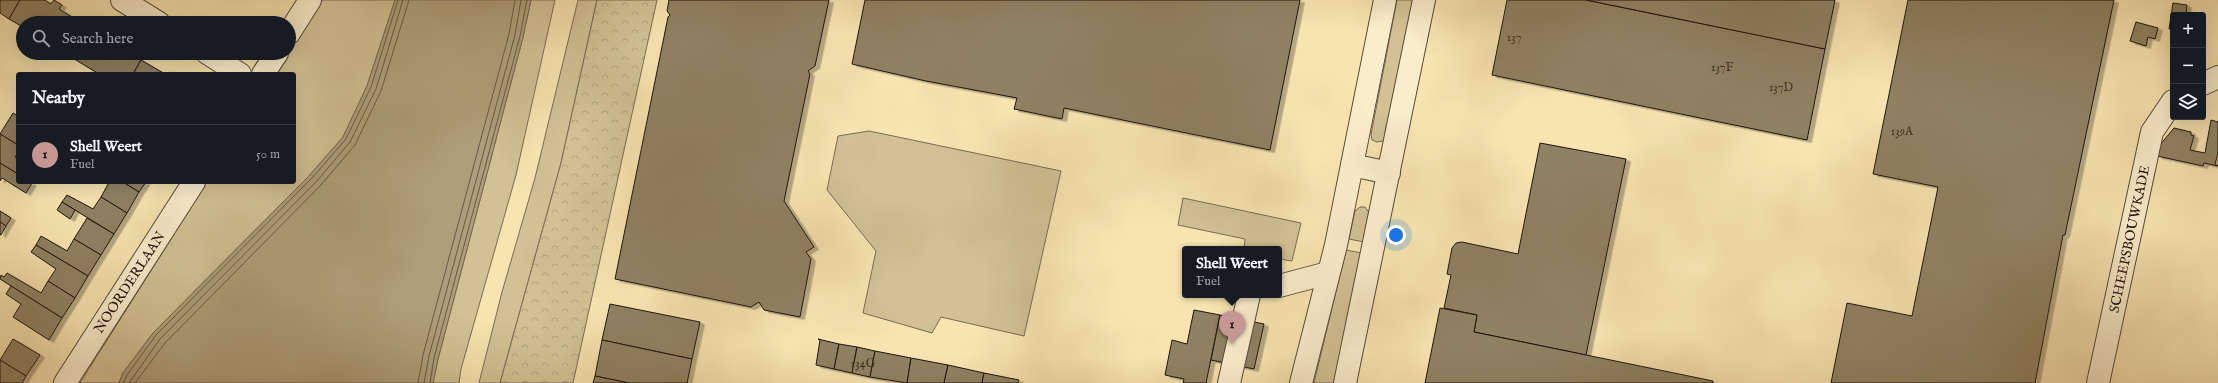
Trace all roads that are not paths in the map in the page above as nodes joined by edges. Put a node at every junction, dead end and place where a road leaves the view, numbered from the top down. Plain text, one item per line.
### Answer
1 (122, 0) edge
2 (310, 0) edge
3 (1385, 0) edge
4 (1424, 0) edge
5 (148, 16) edge
6 (296, 23) edge
7 (218, 60) edge
8 (273, 60) edge
9 (237, 72) edge
10 (265, 72) edge
11 (2218, 77) edge
12 (2206, 83) edge
13 (2170, 105) edge
14 (1352, 165) junction
15 (1389, 173) junction
16 (193, 184) edge
17 (1328, 273) junction
18 (1282, 285) edge
19 (1248, 298) edge
20 (64, 383) edge
21 (1229, 383) edge
22 (1301, 383) edge
23 (1345, 383) edge
24 (2098, 383) edge

1 - 5 street
2 - 6 street
3 - 14 street
4 - 15 street
7 - 9 street
8 - 10 street
11 - 12 street
13 - 24 street, SCHEEPSBOUWKADE
14 - 15 street
14 - 17 street
15 - 23 street
16 - 20 street, NOORDERLAAN
17 - 18 street
17 - 22 street
19 - 21 street

